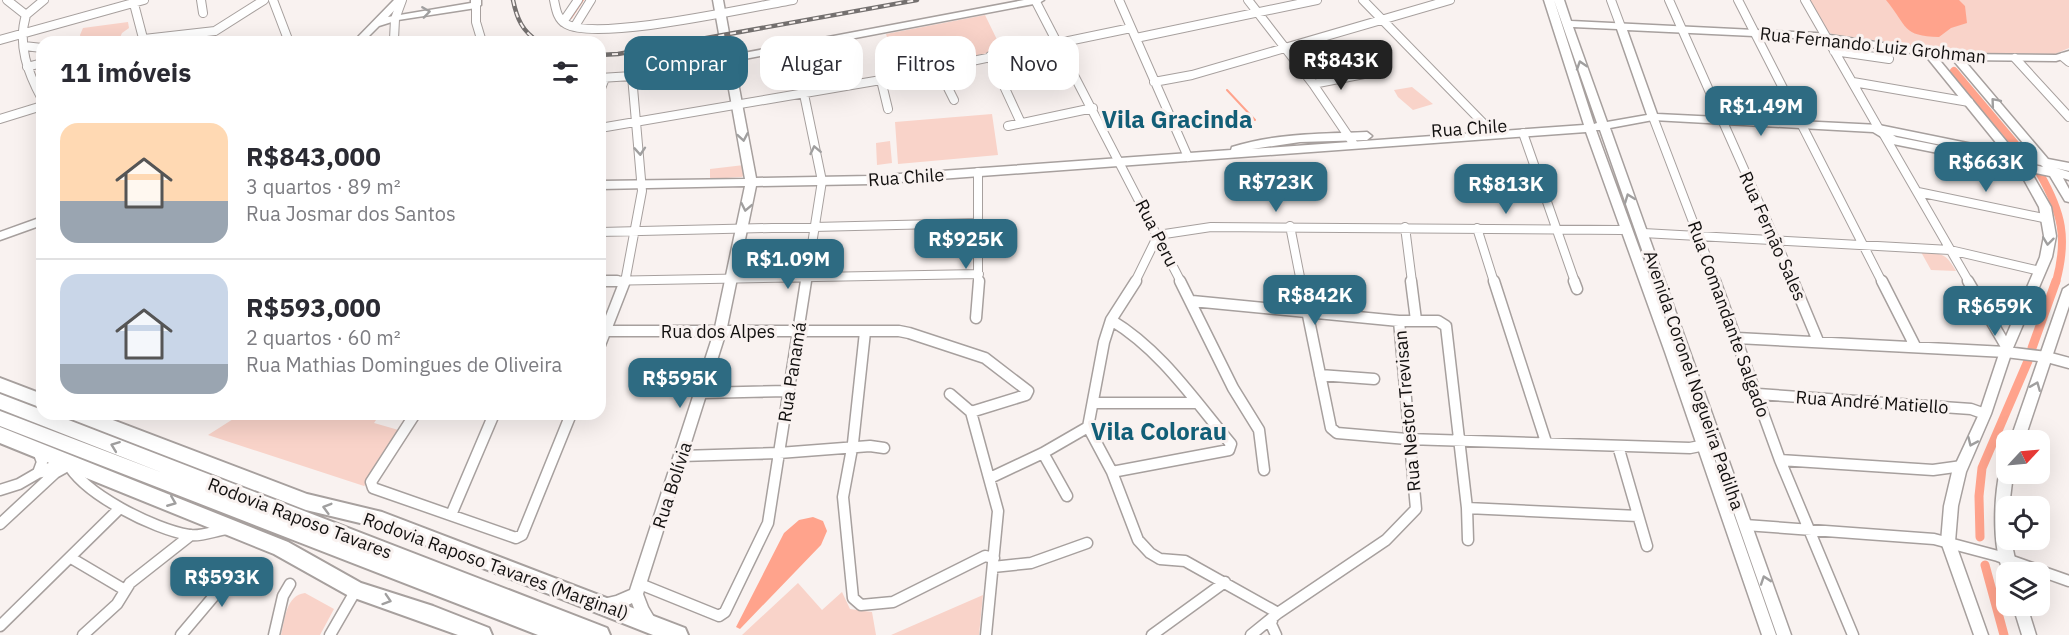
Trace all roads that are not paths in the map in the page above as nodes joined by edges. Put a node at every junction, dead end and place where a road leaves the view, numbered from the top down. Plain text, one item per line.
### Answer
1 (7, 0) edge
2 (44, 0) edge
3 (144, 0) edge
4 (201, 0) edge
5 (264, 0) edge
6 (273, 0) edge
7 (400, 0) edge
8 (554, 0) edge
9 (578, 0) edge
10 (599, 0) edge
11 (718, 0) edge
12 (793, 0) edge
13 (1037, 0) edge
14 (1122, 0) edge
15 (1248, 0) edge
16 (1317, 0) edge
17 (1363, 0) edge
18 (1450, 0) edge
19 (1549, 0) edge
20 (1558, 0) edge
21 (1611, 0) edge
22 (1669, 0) edge
23 (1738, 0) edge
24 (1805, 0) edge
25 (590, 1) edge
26 (783, 1) edge
27 (133, 2) edge
28 (476, 3) edge
29 (720, 11) junction
30 (1258, 12) junction
31 (203, 13) dead end
32 (26, 15) junction
33 (396, 17) junction
34 (1382, 20) junction
35 (563, 22) junction
36 (376, 24) junction
37 (1568, 24) junction
38 (575, 26) junction
39 (1621, 27) junction
40 (1131, 28) junction
41 (1683, 30) junction
42 (1754, 33) junction
43 (22, 34) junction
44 (143, 36) edge
45 (176, 36) edge
46 (286, 36) edge
47 (364, 36) edge
48 (393, 36) edge
49 (480, 36) edge
50 (724, 36) edge
51 (847, 36) edge
52 (1055, 36) edge
53 (1079, 37) edge
54 (1136, 38) junction
55 (1826, 38) junction
56 (0, 40) edge
57 (24, 46) junction
58 (36, 47) edge
59 (1286, 48) junction
60 (1834, 51) junction
61 (1932, 55) junction
62 (1956, 57) junction
63 (2015, 58) junction
64 (2067, 58) edge
65 (1889, 59) dead end
66 (36, 65) edge
67 (27, 67) junction
68 (1364, 74) dead end
69 (624, 77) edge
70 (606, 78) edge
71 (875, 81) edge
72 (1079, 81) edge
73 (1154, 82) junction
74 (1853, 82) junction
75 (1313, 84) junction
76 (36, 86) edge
77 (634, 90) edge
78 (734, 90) edge
79 (802, 90) edge
80 (883, 90) edge
81 (949, 90) edge
82 (1006, 90) edge
83 (803, 93) junction
84 (954, 100) dead end
85 (1969, 102) junction
86 (737, 104) junction
87 (36, 108) edge
88 (1093, 108) junction
89 (888, 109) dead end
90 (1653, 117) junction
91 (2069, 117) edge
92 (3, 118) edge
93 (1722, 120) junction
94 (638, 123) junction
95 (1021, 123) junction
96 (1595, 123) junction
97 (1802, 125) junction
98 (1008, 126) dead end
99 (606, 127) edge
100 (1487, 127) junction
101 (1564, 129) junction
102 (1523, 133) junction
103 (1884, 134) junction
104 (1352, 141) junction
105 (1596, 141) junction
106 (2012, 156) junction
107 (1188, 157) junction
108 (2044, 161) junction
109 (1121, 162) junction
110 (2021, 167) junction
111 (2069, 167) edge
112 (978, 172) junction
113 (2054, 173) junction
114 (2069, 176) edge
115 (822, 181) junction
116 (751, 183) junction
117 (643, 185) junction
118 (606, 186) edge
119 (1918, 192) junction
120 (2069, 198) edge
121 (2048, 219) junction
122 (36, 223) edge
123 (979, 224) junction
124 (1290, 226) junction
125 (1405, 227) junction
126 (814, 228) junction
127 (1477, 228) junction
128 (1620, 228) junction
129 (1557, 229) junction
130 (741, 230) junction
131 (606, 232) edge
132 (636, 232) junction
133 (1158, 235) junction
134 (0, 236) edge
135 (1637, 236) junction
136 (1699, 236) junction
137 (1777, 241) junction
138 (1865, 246) junction
139 (1950, 250) junction
140 (2040, 271) junction
141 (979, 274) junction
142 (806, 276) junction
143 (730, 279) junction
144 (606, 281) edge
145 (625, 281) junction
146 (2069, 289) edge
147 (1577, 290) dead end
148 (1192, 301) junction
149 (1306, 311) junction
150 (976, 318) dead end
151 (1111, 320) junction
152 (1416, 320) junction
153 (1399, 321) junction
154 (606, 331) joint
155 (720, 332) junction
156 (798, 332) junction
157 (865, 332) junction
158 (1737, 338) junction
159 (1818, 340) junction
160 (1915, 346) junction
161 (1977, 350) junction
162 (2006, 350) junction
163 (2047, 357) junction
164 (2069, 363) edge
165 (2000, 370) junction
166 (1320, 375) junction
167 (1374, 380) dead end
168 (1, 389) edge
169 (789, 391) junction
170 (701, 393) junction
171 (950, 394) dead end
172 (1758, 394) junction
173 (36, 399) edge
174 (36, 403) edge
175 (1094, 403) junction
176 (1197, 403) junction
177 (971, 412) junction
178 (1985, 414) junction
179 (0, 418) edge
180 (76, 420) edge
181 (92, 420) edge
182 (411, 420) edge
183 (492, 420) edge
184 (568, 420) edge
185 (1088, 427) junction
186 (2021, 430) edge
187 (0, 435) edge
188 (1411, 439) junction
189 (1460, 440) junction
190 (1546, 442) junction
191 (1618, 446) junction
192 (852, 448) junction
193 (884, 448) dead end
194 (1709, 450) junction
195 (780, 453) junction
196 (1043, 453) junction
197 (681, 456) junction
198 (1780, 460) junction
199 (1962, 466) junction
200 (58, 468) junction
201 (1264, 470) dead end
202 (1933, 470) junction
203 (1113, 472) junction
204 (990, 478) junction
205 (2004, 484) edge
206 (1955, 485) junction
207 (0, 490) edge
208 (1067, 496) dead end
209 (120, 508) junction
210 (1467, 508) junction
211 (452, 515) junction
212 (1638, 516) junction
213 (0, 524) edge
214 (1745, 525) junction
215 (231, 528) junction
216 (1808, 529) junction
217 (191, 536) junction
218 (1468, 540) dead end
219 (1948, 542) junction
220 (1087, 543) dead end
221 (1647, 546) dead end
222 (2002, 557) junction
223 (71, 558) junction
224 (993, 562) junction
225 (2005, 562) edge
226 (241, 564) dead end
227 (2069, 581) edge
228 (1225, 582) junction
229 (290, 584) dead end
230 (638, 589) junction
231 (124, 590) junction
232 (356, 590) junction
233 (603, 605) junction
234 (1276, 615) junction
235 (2023, 616) edge
236 (651, 624) junction
237 (0, 626) edge
238 (83, 635) edge
239 (181, 635) edge
240 (274, 635) edge
241 (330, 635) edge
242 (482, 635) edge
243 (563, 635) edge
244 (600, 635) edge
245 (678, 635) edge
246 (986, 635) edge
247 (1152, 635) edge
248 (1251, 635) edge
249 (1276, 635) edge
250 (1769, 635) edge
251 (1784, 635) edge
252 (1853, 635) edge
253 (1981, 635) edge
254 (2029, 635) edge

1 - 32 street
2 - 32 street
3 - 27 street
4 - 31 street
5 - 45 street
6 - 46 street
7 - 33 street
7 - 36 main road
8 - 35 street
9 - 35 street
10 - 25 street
11 - 29 main road, Rua Bolívia
12 - 26 street
13 - 51 main road
13 - 52 street, Rua Peru
14 - 40 street
15 - 30 street
16 - 30 street
17 - 34 street
18 - 34 street
19 - 96 main road, Avenida Coronel Nogueira Padilha
20 - 37 main road, Avenida Coronel Nogueira Padilha
21 - 39 street, Rua Comandante Salgado
22 - 41 street, Rua Fernão Sales
23 - 42 street
24 - 55 street
25 - 38 street
26 - 29 street
27 - 43 street
27 - 44 street
33 -> 28 main road
28 - 49 street
29 - 38 street
29 - 50 main road, Rua Bolívia
30 - 54 street
30 - 59 street
32 - 43 street
33 - 36 main road
33 - 48 street
34 - 59 street
34 - 100 street
35 - 38 street
36 - 47 main road
37 - 39 main road, Rua Fernando Luiz Grohman
96 -> 37 main road, Avenida Coronel Nogueira Padilha
39 - 41 main road, Rua Fernando Luiz Grohman
39 - 90 main road, Rua Comandante Salgado
40 - 53 street
40 - 54 street
41 - 42 main road, Rua Fernando Luiz Grohman
41 - 93 street, Rua Fernão Sales
42 - 55 main road, Rua Fernando Luiz Grohman
42 - 97 street
43 - 56 street
43 - 57 street
54 - 73 street
55 - 60 street
55 - 61 main road, Rua Fernando Luiz Grohman
57 - 58 street
57 - 67 street
59 - 73 street
59 - 75 street
60 - 65 street
60 - 74 street
61 - 62 main road, Rua Fernando Luiz Grohman
61 - 85 main road
62 - 63 main road, Rua Fernando Luiz Grohman
108 -> 62 main road
63 - 64 main road, Rua Fernando Luiz Grohman
63 - 91 street
66 - 67 street
67 - 76 street
68 - 75 street
69 - 70 street
71 - 83 street
72 - 88 street, Rua Peru
73 - 107 street
74 - 85 street
74 - 103 street
75 - 104 street
77 - 94 street
78 - 86 main road, Rua Bolívia
79 - 83 street, Rua Panamá
80 - 89 street
81 - 84 street
82 - 95 street
83 - 86 street
115 -> 83 street, Rua Panamá
85 - 106 main road
86 - 94 street
86 -> 116 main road, Rua Bolívia
87 - 92 street
88 - 95 street
88 - 109 street, Rua Peru
90 - 93 main road
90 - 96 main road
90 - 136 street, Rua Comandante Salgado
93 - 97 main road
93 - 137 street, Rua Fernão Sales
94 - 99 street
94 -> 117 street
95 - 98 street
96 - 100 main road, Rua Chile
96 - 101 main road, Rua Chile
96 - 105 main road, Avenida Coronel Nogueira Padilha
135 -> 96 main road, Avenida Coronel Nogueira Padilha
97 - 103 main road
97 - 138 street
100 - 104 main road, Rua Chile
101 - 102 main road, Rua Chile
101 - 105 main road
102 - 104 main road, Rua Chile
102 - 129 street
103 - 106 main road
103 - 110 main road
103 - 119 street
104 - 107 main road, Rua Chile
105 - 128 main road, Avenida Coronel Nogueira Padilha
106 - 108 main road
106 - 110 main road
107 - 109 main road, Rua Chile
108 - 111 main road
108 - 113 main road
109 - 112 main road, Rua Chile
109 - 133 street, Rua Peru
110 - 113 main road
110 - 121 main road
112 - 115 main road, Rua Chile
112 - 123 street
113 - 114 main road
113 - 120 main road
115 - 116 main road, Rua Chile
115 - 126 street, Rua Panamá
116 - 117 main road, Rua Chile
116 -> 130 main road, Rua Bolívia
117 - 118 main road, Rua Chile
117 - 132 street
119 - 121 street
119 - 139 street
121 -> 140 main road
122 - 134 main road
123 - 126 street
123 - 141 street
124 - 125 street
124 - 133 street
124 - 149 street
125 - 127 street
125 - 152 street
126 - 130 street
126 - 142 street, Rua Panamá
127 - 129 street
127 - 190 street
128 - 129 street
128 - 135 main road, Avenida Coronel Nogueira Padilha
129 - 147 street
130 - 132 street
130 - 143 main road, Rua Bolívia
131 - 132 street
132 - 145 street
133 - 148 street, Rua Peru
133 - 151 street
135 - 136 street
135 - 194 main road, Avenida Coronel Nogueira Padilha
136 - 137 street
136 - 158 street, Rua Comandante Salgado
137 - 138 street
137 - 159 street, Rua Fernão Sales
138 - 139 street
138 - 160 street
139 - 140 street
139 - 162 street
140 - 162 main road
141 - 142 street
141 - 150 street
142 - 143 street
142 - 156 street, Rua Panamá
143 - 145 street
143 - 155 main road, Rua Bolívia
144 - 145 street
145 - 154 street
146 - 163 main road
148 - 149 street
148 - 201 street, Rua Peru
149 - 153 street
149 - 166 street
151 - 175 street
151 - 176 street
152 - 153 street
152 - 189 street
153 - 188 street, Rua Nestor Trevisan
154 - 155 street, Rua dos Alpes
155 - 156 street, Rua dos Alpes
155 - 170 main road, Rua Bolívia
156 - 157 street, Rua dos Alpes
156 - 169 street, Rua Panamá
157 - 177 street, Rua dos Alpes
157 - 192 street
158 - 159 street
158 - 172 street, Rua Comandante Salgado
159 - 160 street
160 - 161 street
161 - 162 street
161 - 165 street
162 - 163 street
162 - 165 main road
163 - 164 street
186 -> 163 main road
165 - 178 main road
166 - 167 street
166 - 188 street
168 - 173 highway
174 -> 168 highway, Rodovia Raposo Tavares
169 - 170 street
169 - 195 street, Rua Panamá
170 - 197 main road, Rua Bolívia
171 - 177 street
172 - 178 street, Rua André Matiello
172 - 198 street, Rua Comandante Salgado
175 - 176 street
175 - 185 street
176 - 203 street
177 - 204 street
178 -> 199 main road
179 - 243 highway, Rodovia Raposo Tavares
244 -> 180 highway, Rodovia Raposo Tavares
233 -> 181 highway, Rodovia Raposo Tavares (Marginal)
182 - 211 street
183 - 211 street
184 - 211 street
185 - 196 street
185 - 203 street
187 - 200 highway
188 - 189 street
188 - 234 street, Rua Nestor Trevisan
189 - 190 street
189 - 210 street
190 - 191 street
191 - 194 street
191 - 212 street
192 - 193 street
192 - 195 street
192 - 224 street
194 - 214 main road, Avenida Coronel Nogueira Padilha
194 - 250 main road, Avenida Coronel Nogueira Padilha
195 - 197 street
195 - 230 street, Rua Panamá
196 - 204 street
196 - 208 street
197 - 230 main road, Rua Bolívia
198 - 202 street
198 - 216 street, Rua Comandante Salgado
199 - 202 street
199 - 206 main road
200 - 207 street
200 - 209 street
200 - 213 street
200 -> 215 highway
202 - 206 street
203 - 228 street
204 - 224 street
205 - 222 main road
206 - 219 main road
209 - 217 street
209 - 223 street
210 - 212 street
210 - 218 street
212 - 221 street
214 - 216 street
251 -> 214 main road, Avenida Coronel Nogueira Padilha
215 - 217 street
215 - 232 highway
216 - 219 street
216 - 252 street, Rua Comandante Salgado
217 - 231 street
219 - 222 street
219 - 253 main road
220 - 224 street
222 - 225 main road
222 - 227 street
223 - 231 street
223 - 237 street
224 - 246 street
226 - 239 street
228 - 234 street
228 - 247 street
229 - 240 street
230 - 233 main road
230 - 236 main road
231 - 238 street
232 - 241 street
232 -> 242 highway
233 - 236 highway, Rodovia Raposo Tavares (Marginal)
234 - 248 street, Rua Nestor Trevisan
234 - 249 street
235 - 254 main road
236 - 245 highway, Rodovia Raposo Tavares (Marginal)

